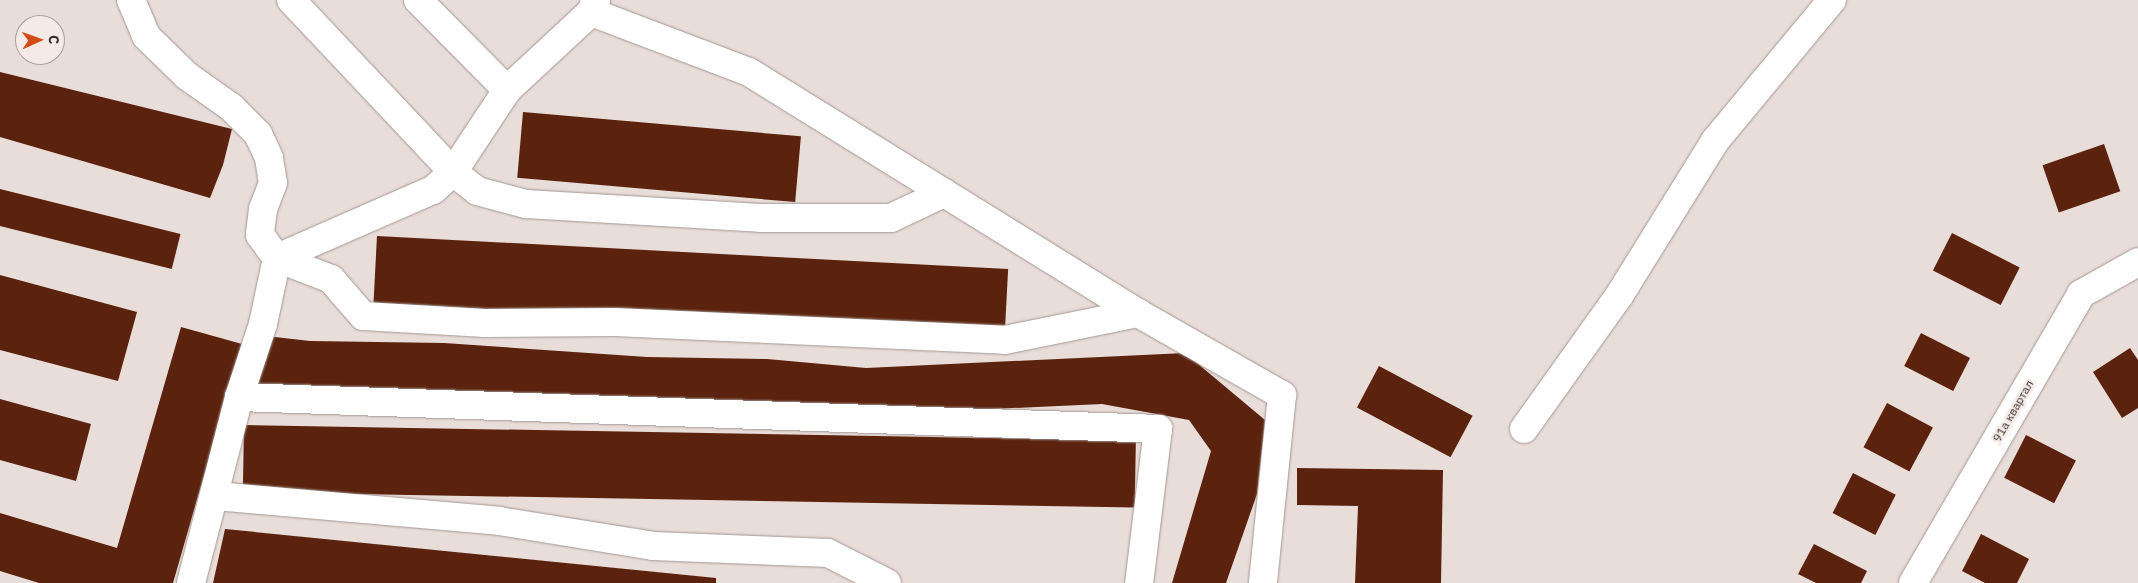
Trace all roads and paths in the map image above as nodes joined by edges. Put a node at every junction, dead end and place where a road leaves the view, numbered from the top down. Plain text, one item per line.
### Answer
1 (132, 0) edge
2 (291, 0) edge
3 (418, 0) edge
4 (1832, 0) edge
5 (593, 6) edge
6 (507, 90) junction
7 (453, 172) junction
8 (944, 193) junction
9 (277, 258) junction
10 (2138, 262) edge
11 (1138, 313) junction
12 (239, 397) junction
13 (1524, 429) dead end
14 (215, 496) junction
15 (191, 583) edge
16 (887, 583) edge
17 (1139, 583) edge
18 (1263, 583) edge
19 (1913, 583) edge

1 - 9 street
2 - 7 street
3 - 6 street
4 - 13 street
5 - 6 street
5 - 8 street
6 - 7 street
7 - 8 street
7 - 9 street
8 - 11 street
9 - 11 street
9 - 12 street
10 - 19 street, 91а квартал
11 - 18 street
12 - 14 street
12 - 17 street
14 - 15 street
14 - 16 street

